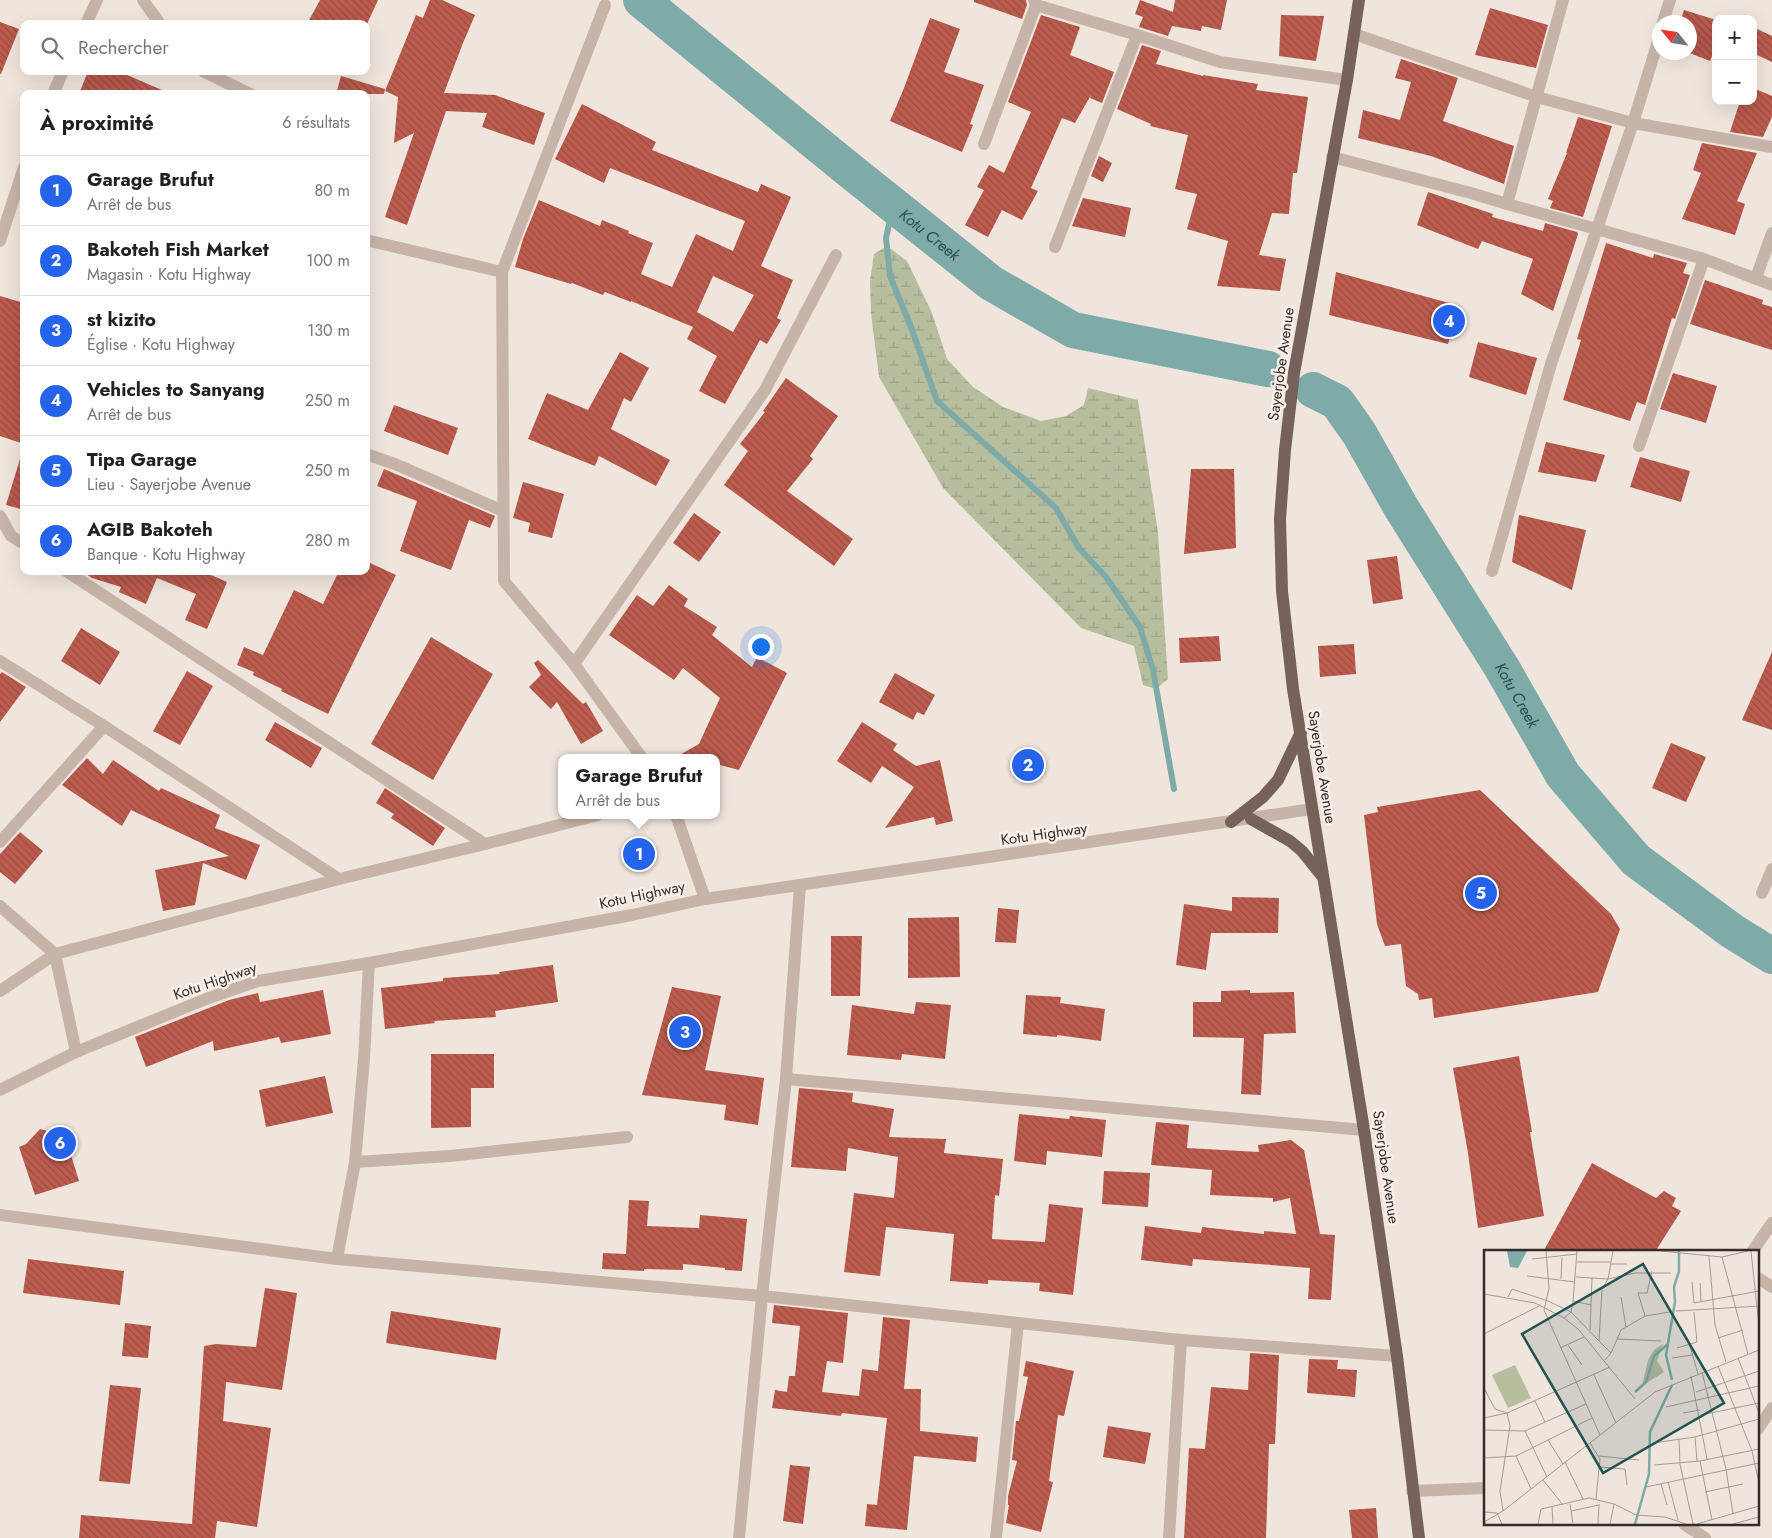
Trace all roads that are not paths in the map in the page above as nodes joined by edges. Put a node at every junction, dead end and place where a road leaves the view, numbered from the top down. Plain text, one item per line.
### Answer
1 (97, 0) edge
2 (143, 0) edge
3 (1359, 0) edge
4 (1564, 0) edge
5 (1670, 0) edge
6 (1035, 3) edge
7 (605, 5) dead end
8 (1665, 15) edge
9 (88, 20) edge
10 (157, 20) edge
11 (1354, 34) junction
12 (1137, 35) junction
13 (1653, 60) edge
14 (61, 75) edge
15 (211, 75) edge
16 (1347, 80) junction
17 (55, 90) edge
18 (242, 90) edge
19 (1537, 96) junction
20 (1633, 123) junction
21 (984, 144) dead end
22 (1772, 147) edge
23 (1332, 157) junction
24 (20, 179) edge
25 (1507, 204) junction
26 (1597, 230) junction
27 (1772, 233) edge
28 (0, 241) edge
29 (370, 241) edge
30 (1055, 247) dead end
31 (836, 255) dead end
32 (1704, 259) junction
33 (502, 272) junction
34 (1756, 278) junction
35 (1772, 286) edge
36 (1639, 446) dead end
37 (370, 455) edge
38 (503, 511) junction
39 (0, 516) edge
40 (20, 542) edge
41 (1492, 572) dead end
42 (72, 575) edge
43 (0, 661) edge
44 (574, 664) junction
45 (104, 726) junction
46 (1301, 732) junction
47 (639, 754) edge
48 (1312, 809) junction
49 (582, 819) edge
50 (677, 819) edge
51 (1251, 819) junction
52 (1231, 822) junction
53 (0, 842) edge
54 (485, 844) junction
55 (1772, 869) edge
56 (1323, 878) junction
57 (339, 879) junction
58 (800, 885) junction
59 (1762, 892) dead end
60 (705, 899) junction
61 (0, 906) edge
62 (55, 954) junction
63 (369, 963) junction
64 (0, 991) edge
65 (76, 1052) junction
66 (786, 1079) junction
67 (0, 1090) edge
68 (1364, 1130) junction
69 (627, 1137) dead end
70 (355, 1162) junction
71 (0, 1215) edge
72 (1772, 1223) edge
73 (1753, 1250) edge
74 (337, 1259) junction
75 (1760, 1279) edge
76 (1772, 1287) edge
77 (762, 1296) junction
78 (1018, 1323) junction
79 (1181, 1340) junction
80 (1397, 1356) junction
81 (1772, 1408) edge
82 (1760, 1426) edge
83 (1484, 1488) edge
84 (1412, 1491) junction
85 (1688, 1526) edge
86 (1701, 1532) edge
87 (739, 1538) edge
88 (996, 1538) edge
89 (1168, 1538) edge
90 (1419, 1538) edge

1 - 9 street
2 - 10 street
3 - 11 main road, Sayerjobe Avenue
4 - 19 street
5 - 8 street
6 - 12 street
6 - 21 street
7 - 33 street
11 - 16 main road, Sayerjobe Avenue
11 - 19 street
12 - 16 street
12 - 30 street
13 - 20 street
14 - 17 street
15 - 18 street
16 - 23 main road, Sayerjobe Avenue
19 - 20 street
19 - 25 street
20 - 22 street
20 - 26 street
23 - 25 street
23 - 46 main road, Sayerjobe Avenue
24 - 28 street
25 - 26 street
26 - 32 street
26 - 41 street
27 - 34 street
29 - 33 street
31 - 44 street
32 - 34 street
32 - 36 street
33 - 38 street
34 - 35 street
37 - 38 street
38 - 44 street
39 - 40 street
42 - 54 street
43 - 45 street
44 - 47 street
45 - 53 street
45 - 57 street
46 - 48 main road, Sayerjobe Avenue
46 - 52 main road
48 - 51 street, Kotu Highway
48 - 56 main road, Sayerjobe Avenue
49 - 54 street
50 - 60 street
51 - 52 street, Kotu Highway
51 - 56 main road
52 - 58 street, Kotu Highway
54 - 57 street
55 - 59 street
56 - 68 main road, Sayerjobe Avenue
57 - 62 street
58 - 60 street, Kotu Highway
58 - 66 street
60 - 63 street, Kotu Highway
61 - 62 street
62 - 64 street
62 - 65 street
63 - 65 street, Kotu Highway
63 - 70 street
65 - 67 street, Kotu Highway
66 - 68 street
66 - 77 street
68 - 80 main road, Sayerjobe Avenue
69 - 70 street
70 - 74 street
71 - 74 street
72 - 73 street
74 - 77 street
75 - 76 street
77 - 78 street
77 - 87 street
78 - 79 street
78 - 88 street
79 - 80 street
79 - 89 street
80 - 84 main road, Sayerjobe Avenue
81 - 82 street
83 - 84 street
84 - 90 main road, Sayerjobe Avenue
85 - 86 street

